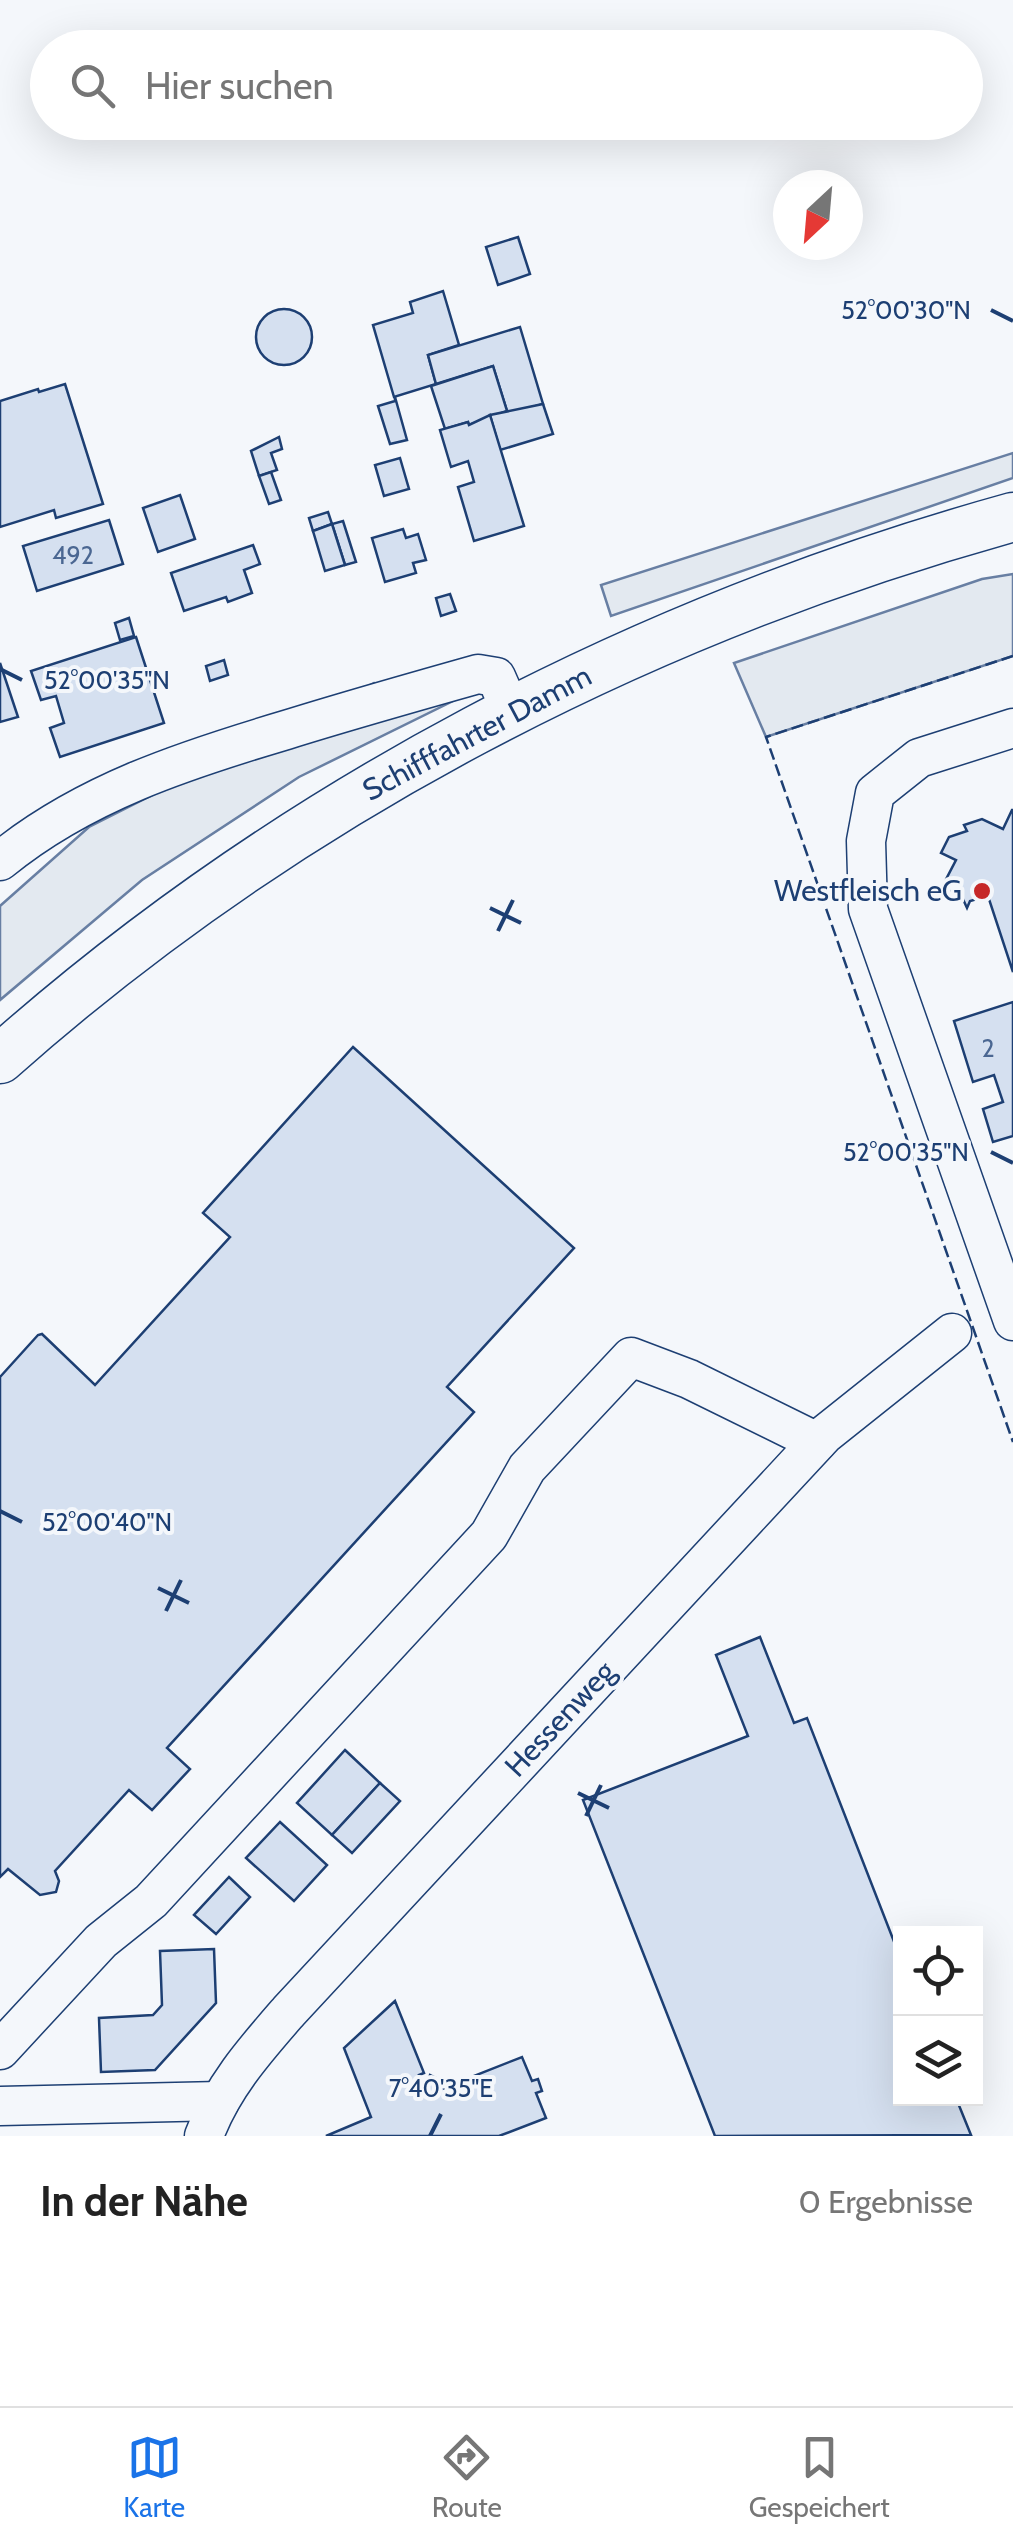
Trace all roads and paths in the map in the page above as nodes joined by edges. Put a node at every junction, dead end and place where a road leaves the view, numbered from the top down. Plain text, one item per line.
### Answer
1 (1013, 517) edge
2 (511, 712) junction
3 (1013, 728) edge
4 (0, 861) edge
5 (1, 1058) edge
6 (1013, 1321) edge
7 (952, 1333) dead end
8 (817, 1442) junction
9 (0, 2050) edge
10 (220, 2101) junction
11 (0, 2106) edge
12 (204, 2136) edge

1 - 2 main road, Schifffahrter Damm
2 - 4 street
2 - 5 main road, Schifffahrter Damm
3 - 6 street
7 - 8 street, Hessenweg
8 - 9 street
8 - 10 street, Hessenweg
10 - 11 street
10 - 12 street, Hessenweg

